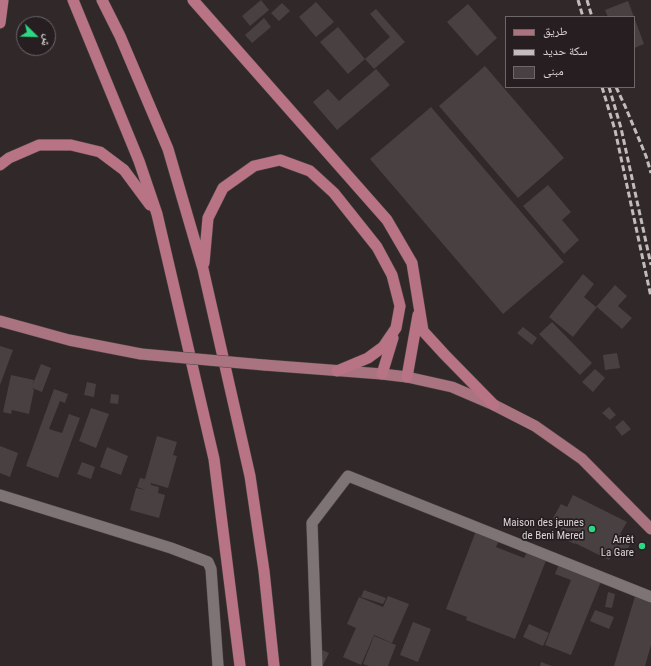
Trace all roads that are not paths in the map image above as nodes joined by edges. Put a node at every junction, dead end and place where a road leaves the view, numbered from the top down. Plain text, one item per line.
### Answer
1 (3, 0) edge
2 (73, 0) edge
3 (102, 0) edge
4 (193, 0) edge
5 (0, 23) edge
6 (0, 165) edge
7 (157, 214) junction
8 (203, 269) junction
9 (419, 306) junction
10 (0, 321) edge
11 (396, 328) junction
12 (337, 371) junction
13 (382, 374) junction
14 (407, 377) junction
15 (494, 405) junction
16 (0, 495) edge
17 (651, 530) edge
18 (651, 597) edge
19 (218, 666) edge
20 (240, 666) edge
21 (274, 666) edge
22 (317, 666) edge

1 - 5 highway
2 - 7 highway
3 - 8 highway
4 - 9 highway
6 - 7 highway
7 - 20 highway
8 - 11 highway
8 - 21 highway
9 - 14 highway
9 - 15 highway
10 - 12 main road, bridge
11 - 12 highway
11 - 13 highway
12 - 13 main road
13 - 14 main road
14 - 15 main road
15 - 17 main road
16 - 19 street
18 - 22 street

